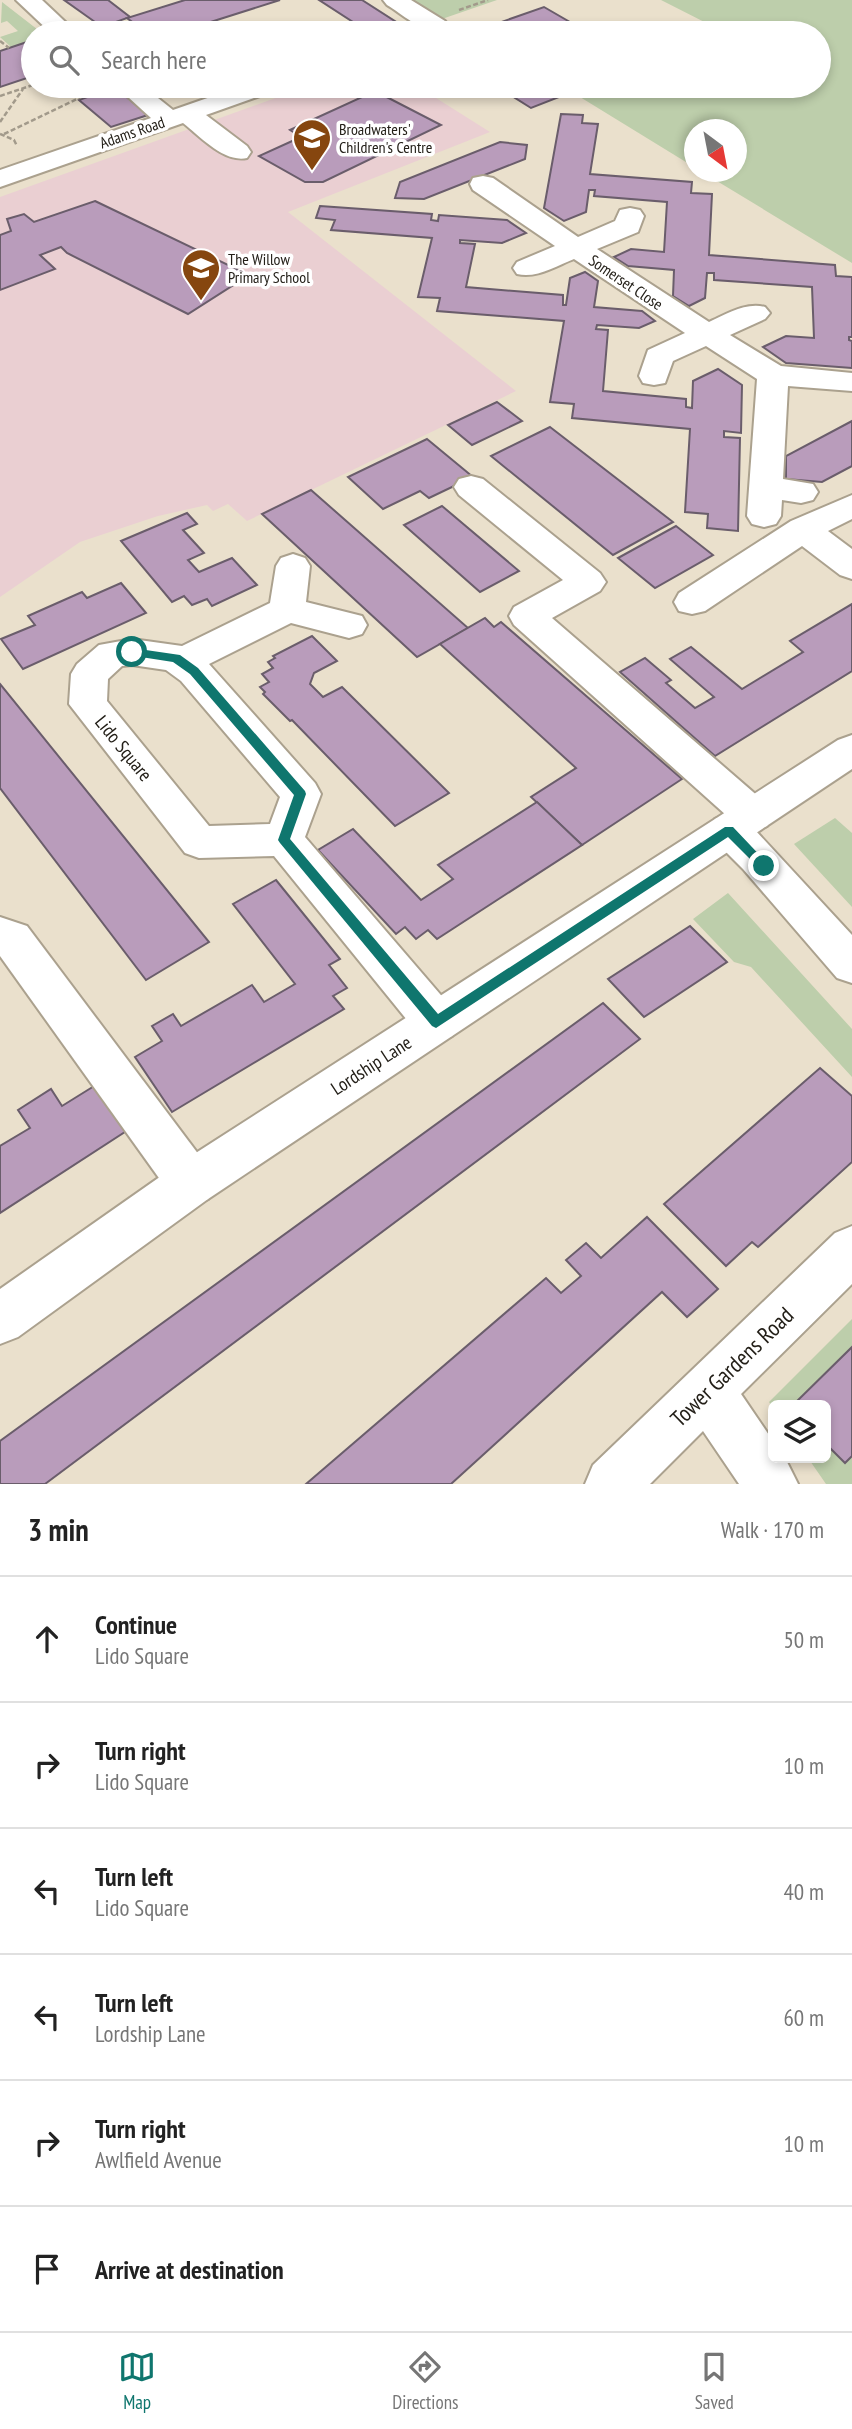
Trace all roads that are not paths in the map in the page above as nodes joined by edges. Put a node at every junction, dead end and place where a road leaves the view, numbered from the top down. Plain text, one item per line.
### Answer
1 (28, 0) edge
2 (395, 0) edge
3 (52, 21) edge
4 (417, 21) edge
5 (148, 98) edge
6 (230, 98) edge
7 (177, 116) junction
8 (238, 152) dead end
9 (0, 178) edge
10 (483, 184) dead end
11 (630, 216) dead end
12 (576, 248) junction
13 (527, 268) dead end
14 (755, 313) dead end
15 (706, 334) junction
16 (773, 375) junction
17 (654, 376) dead end
18 (852, 382) edge
19 (471, 487) dead end
20 (801, 492) dead end
21 (852, 506) edge
22 (803, 529) junction
23 (293, 566) dead end
24 (852, 567) edge
25 (692, 602) dead end
26 (287, 610) junction
27 (349, 625) dead end
28 (182, 662) junction
29 (852, 750) edge
30 (741, 823) junction
31 (284, 840) junction
32 (0, 935) edge
33 (852, 965) edge
34 (436, 1022) junction
35 (191, 1183) junction
36 (852, 1250) edge
37 (0, 1319) edge
38 (707, 1391) junction
39 (612, 1484) edge
40 (771, 1484) edge

1 - 3 street
2 - 4 street
5 - 7 street
6 - 7 street, Adams Road
7 - 8 street
7 - 9 street, Adams Road
10 - 12 street, Somerset Close
11 - 12 street
12 - 13 street
12 - 15 street, Somerset Close
14 - 15 street
15 - 16 street, Somerset Close
15 - 17 street
16 - 18 street, Somerset Close
16 - 20 street
19 - 30 street
21 - 22 street
22 - 24 street
22 - 25 street
23 - 26 street
26 - 27 street
26 - 28 street
28 - 31 street
28 - 31 street, Lido Square
29 - 30 street, Lordship Lane
30 - 33 street
30 - 34 street, Lordship Lane
31 - 34 street
32 - 35 street
34 - 35 street, Lordship Lane
35 - 37 street, Lordship Lane
36 - 38 street, Tower Gardens Road
38 - 39 street, Tower Gardens Road
38 - 40 street

